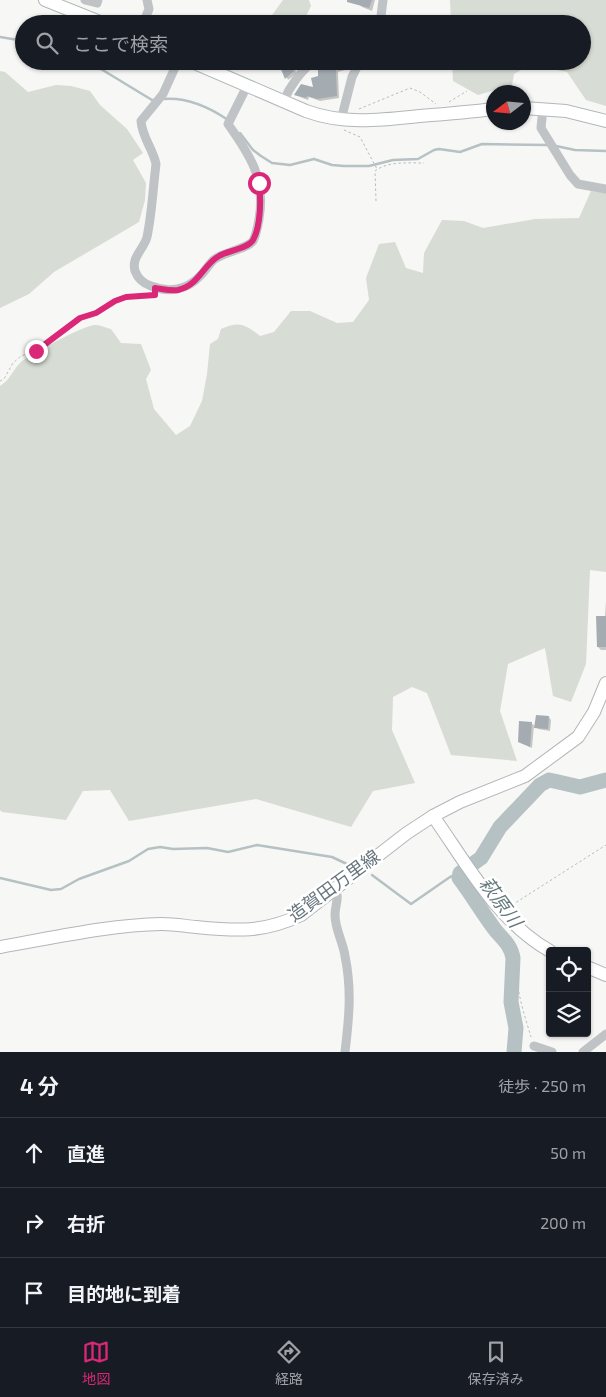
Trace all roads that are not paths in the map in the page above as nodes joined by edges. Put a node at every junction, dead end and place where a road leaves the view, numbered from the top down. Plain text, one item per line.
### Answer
1 (45, 0) edge
2 (85, 0) edge
3 (98, 0) edge
4 (148, 0) edge
5 (383, 0) edge
6 (66, 3) edge
7 (88, 15) edge
8 (147, 15) edge
9 (381, 15) edge
10 (174, 70) edge
11 (210, 70) edge
12 (304, 70) edge
13 (356, 70) edge
14 (246, 86) junction
15 (284, 102) junction
16 (531, 108) edge
17 (543, 108) junction
18 (486, 110) edge
19 (343, 114) junction
20 (606, 121) edge
21 (606, 189) edge
22 (606, 683) edge
23 (433, 816) junction
24 (335, 888) junction
25 (0, 947) edge
26 (546, 948) edge
27 (591, 969) edge
28 (606, 975) edge
29 (606, 1034) edge
30 (534, 1046) road end
31 (345, 1052) edge
32 (552, 1052) edge
33 (583, 1052) edge

1 - 6 main road
2 - 3 street
4 - 8 street
5 - 9 street
6 - 7 main road
10 - 14 street
11 - 14 main road
12 - 15 street
13 - 19 street
14 - 15 main road
15 - 19 main road
16 - 17 main road
17 - 20 main road
17 - 21 street
18 - 19 main road
22 - 23 main road, 造賀田万里線
23 - 24 main road, 造賀田万里線
23 - 26 main road
24 - 25 main road, 造賀田万里線
24 - 31 street
27 - 28 main road
29 - 33 street
30 - 32 street

